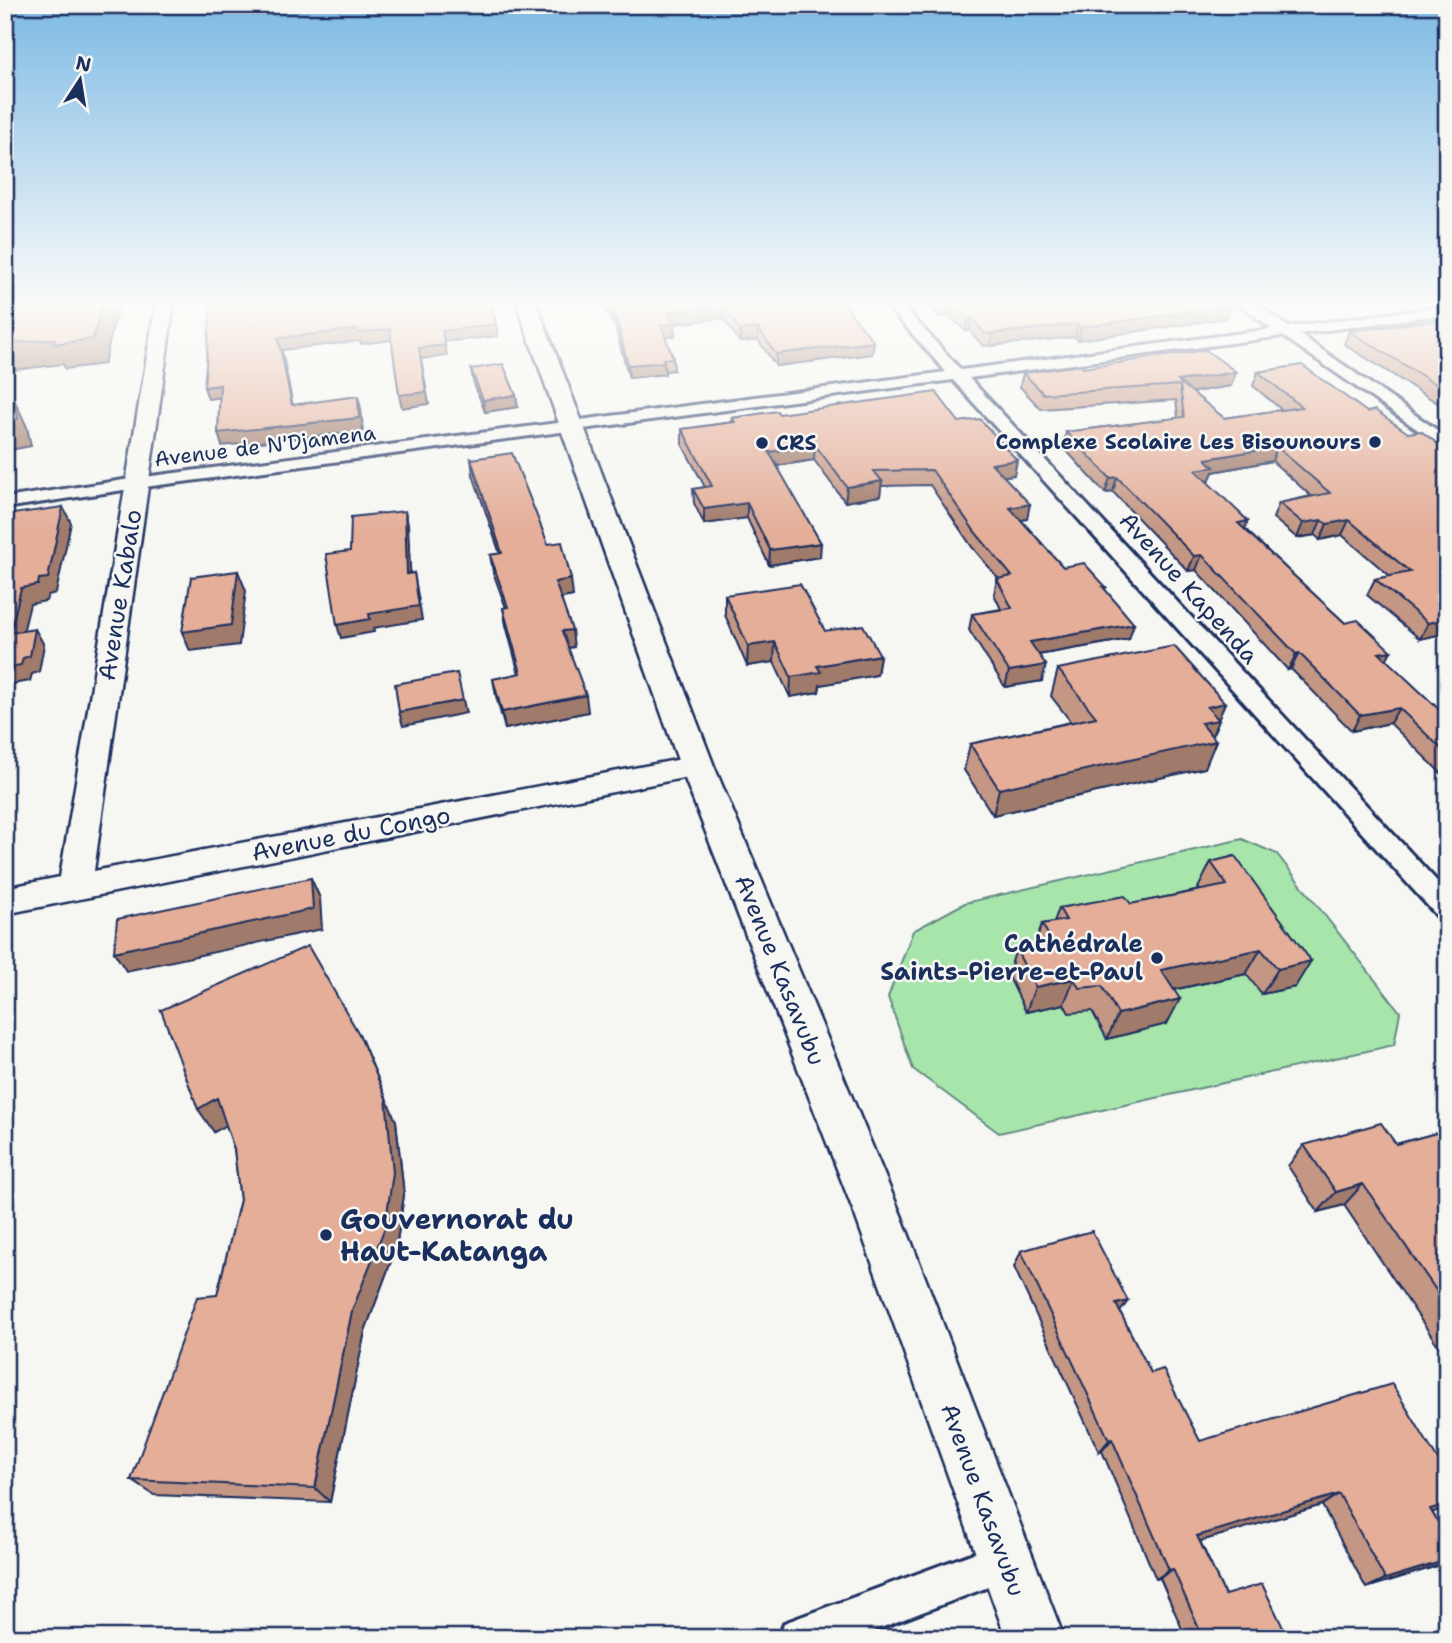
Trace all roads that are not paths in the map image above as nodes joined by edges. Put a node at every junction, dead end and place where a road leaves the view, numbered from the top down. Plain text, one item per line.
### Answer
1 (153, 379) edge
2 (554, 379) edge
3 (939, 379) edge
4 (961, 379) edge
5 (1352, 379) edge
6 (572, 428) junction
7 (1447, 445) edge
8 (137, 483) junction
9 (5, 503) edge
10 (696, 766) junction
11 (75, 888) junction
12 (5, 901) edge
13 (1447, 909) edge
14 (1006, 1561) junction
15 (799, 1638) edge
16 (1035, 1638) edge

1 - 8 street, Avenue Kabalo
2 - 6 main road, Avenue Kasavubu
3 - 6 street, Avenue de N'Djamena
4 - 13 street, Avenue Kapenda
5 - 7 street
6 - 8 street, Avenue de N'Djamena
6 - 10 main road, Avenue Kasavubu
8 - 9 street, Avenue de N'Djamena
8 - 11 street, Avenue Kabalo
10 - 11 street, Avenue du Congo
10 - 14 main road, Avenue Kasavubu
11 - 12 street, Avenue du Congo
14 - 15 street
14 - 16 main road, Avenue Kasavubu

